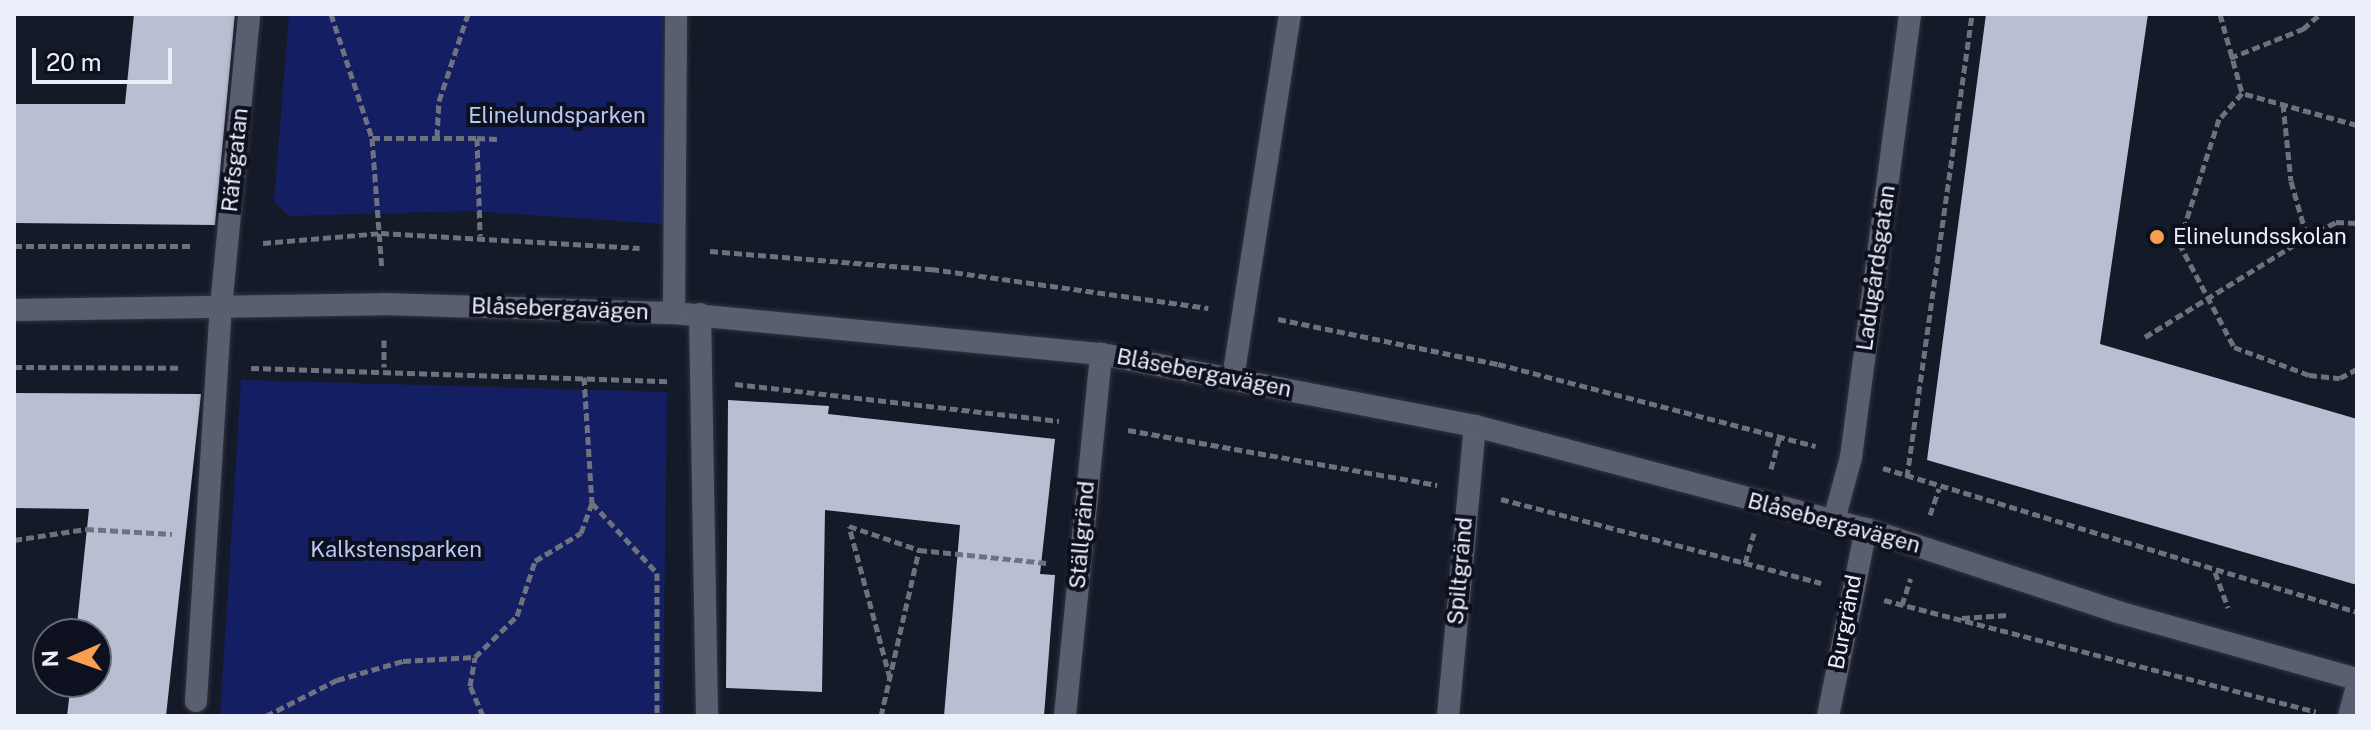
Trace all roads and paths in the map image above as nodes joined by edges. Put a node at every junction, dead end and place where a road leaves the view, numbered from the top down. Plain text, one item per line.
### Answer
1 (249, 14) edge
2 (331, 14) edge
3 (468, 14) edge
4 (676, 14) edge
5 (1290, 14) edge
6 (1910, 14) edge
7 (1972, 14) edge
8 (2220, 14) edge
9 (2320, 14) edge
10 (2230, 58) junction
11 (2242, 93) junction
12 (2283, 104) junction
13 (2357, 125) edge
14 (437, 137) junction
15 (372, 138) junction
16 (477, 138) junction
17 (497, 139) dead end
18 (2357, 223) edge
19 (480, 236) dead end
20 (2307, 237) junction
21 (14, 246) edge
22 (226, 246) junction
23 (2207, 296) junction
24 (383, 304) junction
25 (221, 307) junction
26 (14, 310) edge
27 (674, 313) junction
28 (700, 314) junction
29 (2145, 337) dead end
30 (1101, 354) junction
31 (14, 367) edge
32 (384, 367) junction
33 (220, 369) junction
34 (2357, 369) edge
35 (584, 377) junction
36 (1233, 378) junction
37 (701, 382) junction
38 (1092, 424) junction
39 (1475, 426) junction
40 (1907, 477) dead end
41 (1466, 490) junction
42 (592, 503) junction
43 (1834, 520) junction
44 (1866, 529) junction
45 (209, 536) junction
46 (14, 540) edge
47 (919, 550) junction
48 (1078, 567) junction
49 (2215, 571) dead end
50 (1848, 590) junction
51 (2014, 615) dead end
52 (1955, 618) junction
53 (2234, 624) dead end
54 (475, 657) junction
55 (890, 678) junction
56 (2357, 679) edge
57 (2357, 686) edge
58 (196, 701) dead end
59 (266, 716) edge
60 (483, 716) edge
61 (657, 716) edge
62 (707, 716) edge
63 (881, 716) edge
64 (1065, 716) edge
65 (1448, 716) edge
66 (1828, 716) edge
67 (2333, 716) edge
68 (2349, 716) edge

1 - 22 street, Räfsgatan
2 - 15 path
3 - 14 path
4 - 27 street
5 - 36 street
6 - 43 street, Ladugårdsgatan
7 - 40 path
8 - 10 path
9 - 10 path
10 - 11 path
11 - 12 path
11 - 23 path
12 - 13 path
12 - 20 path
14 - 15 path
14 - 16 path
15 - 24 path
16 - 17 path
16 - 19 path
18 - 20 path
20 - 23 path
21 - 22 path
22 - 25 street, Räfsgatan
23 - 29 path
23 - 34 path
24 - 25 street, Blåsebergavägen
24 - 27 street, Blåsebergavägen
24 - 32 path
25 - 26 street, Blåsebergavägen
25 - 33 street, Räfsgatan
27 - 28 street, Blåsebergavägen
28 - 30 street, Blåsebergavägen
28 - 37 street
30 - 36 street, Blåsebergavägen
30 - 38 street, Ställgränd
31 - 33 path
32 - 33 path
32 - 35 path
33 - 45 street, Räfsgatan
35 - 37 path
35 - 42 path
36 - 39 street, Blåsebergavägen
37 - 38 path
37 - 62 street
38 - 41 path
38 - 48 street, Ställgränd
39 - 41 street, Spiltgränd
39 - 43 street, Blåsebergavägen
41 - 50 path
41 - 65 street, Spiltgränd
42 - 54 path
42 - 61 path
43 - 44 street, Blåsebergavägen
44 - 50 street, Burgränd
44 - 56 street, Blåsebergavägen
45 - 46 path
45 - 58 street, Räfsgatan
47 - 48 path
47 - 55 path
47 - 55 path
48 - 64 street, Ställgränd
49 - 53 path
50 - 52 path
50 - 66 street, Burgränd
51 - 52 path
52 - 67 path
54 - 59 path
54 - 60 path
55 - 63 path
57 - 68 street

